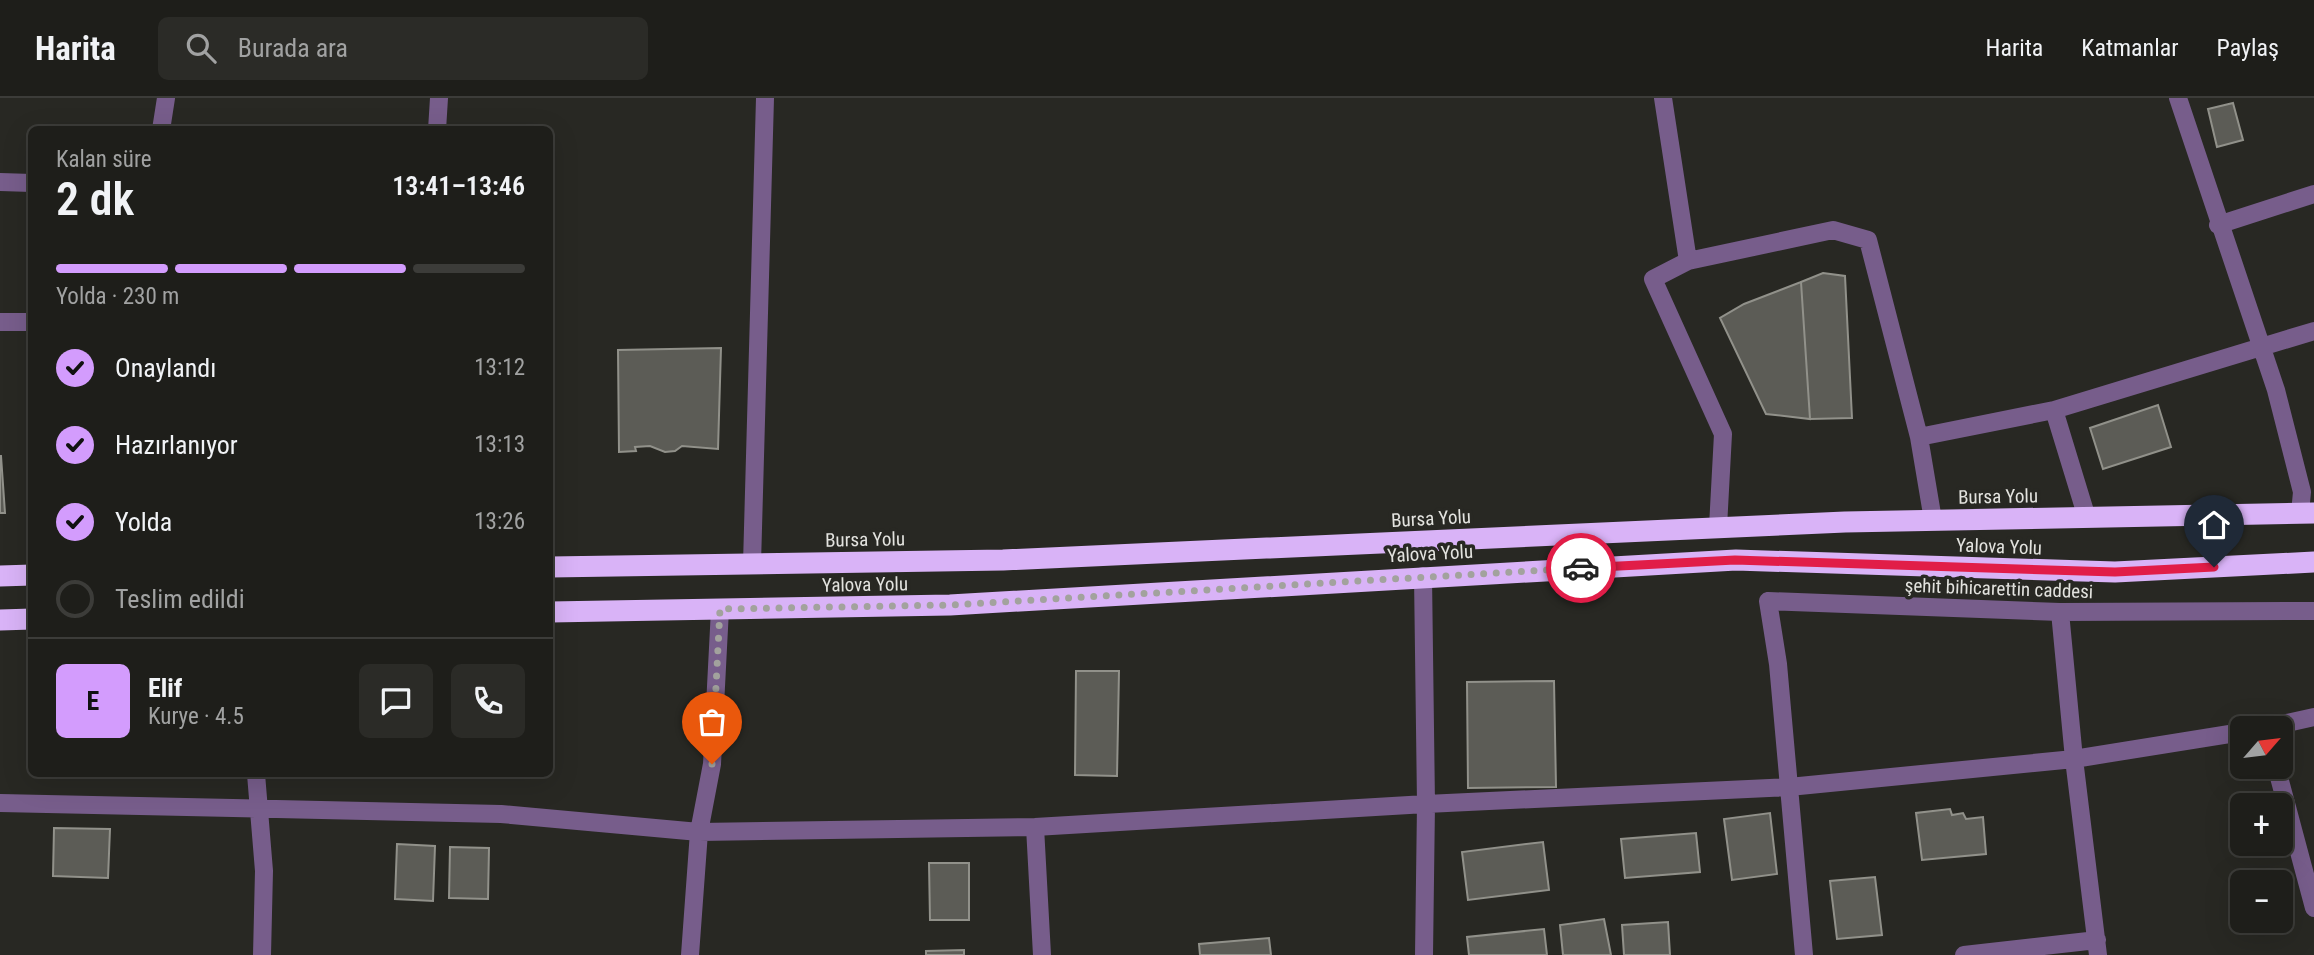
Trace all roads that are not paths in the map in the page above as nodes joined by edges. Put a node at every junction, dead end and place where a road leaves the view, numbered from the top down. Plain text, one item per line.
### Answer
1 (166, 98) edge
2 (439, 98) edge
3 (765, 98) edge
4 (1663, 98) edge
5 (2178, 98) edge
6 (162, 126) edge
7 (437, 126) edge
8 (0, 182) edge
9 (28, 183) edge
10 (2314, 194) edge
11 (2218, 225) junction
12 (1688, 261) junction
13 (0, 322) edge
14 (28, 322) edge
15 (2314, 331) edge
16 (2261, 347) junction
17 (2054, 410) junction
18 (1919, 437) junction
19 (2307, 513) edge
20 (2087, 518) junction
21 (1933, 520) junction
22 (1718, 527) junction
23 (2314, 562) edge
24 (752, 564) junction
25 (553, 567) edge
26 (28, 575) edge
27 (0, 576) edge
28 (1423, 576) junction
29 (720, 609) junction
30 (2314, 611) edge
31 (553, 612) edge
32 (2060, 612) junction
33 (0, 620) edge
34 (28, 620) edge
35 (2314, 717) edge
36 (2293, 722) edge
37 (2230, 734) edge
38 (2074, 759) junction
39 (256, 777) edge
40 (2279, 779) edge
41 (1789, 788) junction
42 (0, 803) edge
43 (1426, 804) junction
44 (259, 810) junction
45 (1035, 827) junction
46 (699, 832) junction
47 (2314, 908) edge
48 (2097, 947) edge
49 (262, 955) edge
50 (690, 955) edge
51 (1042, 955) edge
52 (1424, 955) edge
53 (1804, 955) edge
54 (1964, 955) edge

1 - 6 street
2 - 7 street
3 - 24 street
4 - 12 street
5 - 11 street
8 - 9 street
10 - 11 street
11 - 16 street
12 - 18 street
12 - 22 street
13 - 14 street
15 - 16 street
16 - 17 street
16 - 19 street
17 - 18 street
17 - 20 street
18 - 21 street
19 - 20 highway, Bursa Yolu
20 - 21 highway, Bursa Yolu
21 - 22 highway, Bursa Yolu
22 - 24 highway, Bursa Yolu
23 - 28 highway, Yalova Yolu
24 - 25 highway, Bursa Yolu
26 - 27 highway
28 - 29 highway, Yalova Yolu
28 - 43 street
29 - 31 highway, Yalova Yolu
29 - 46 street
30 - 32 street, şehit bihicarettin caddesi
32 - 38 street
32 - 41 street, şehit bihicarettin caddesi
33 - 34 highway
35 - 36 street
37 - 38 street
38 - 41 street
38 - 48 street
39 - 44 street
40 - 47 street
41 - 43 street
41 - 53 street
42 - 44 street
43 - 45 street
43 - 52 street
44 - 46 street
44 - 49 street
45 - 46 street
45 - 51 street
46 - 50 street
48 - 54 street

